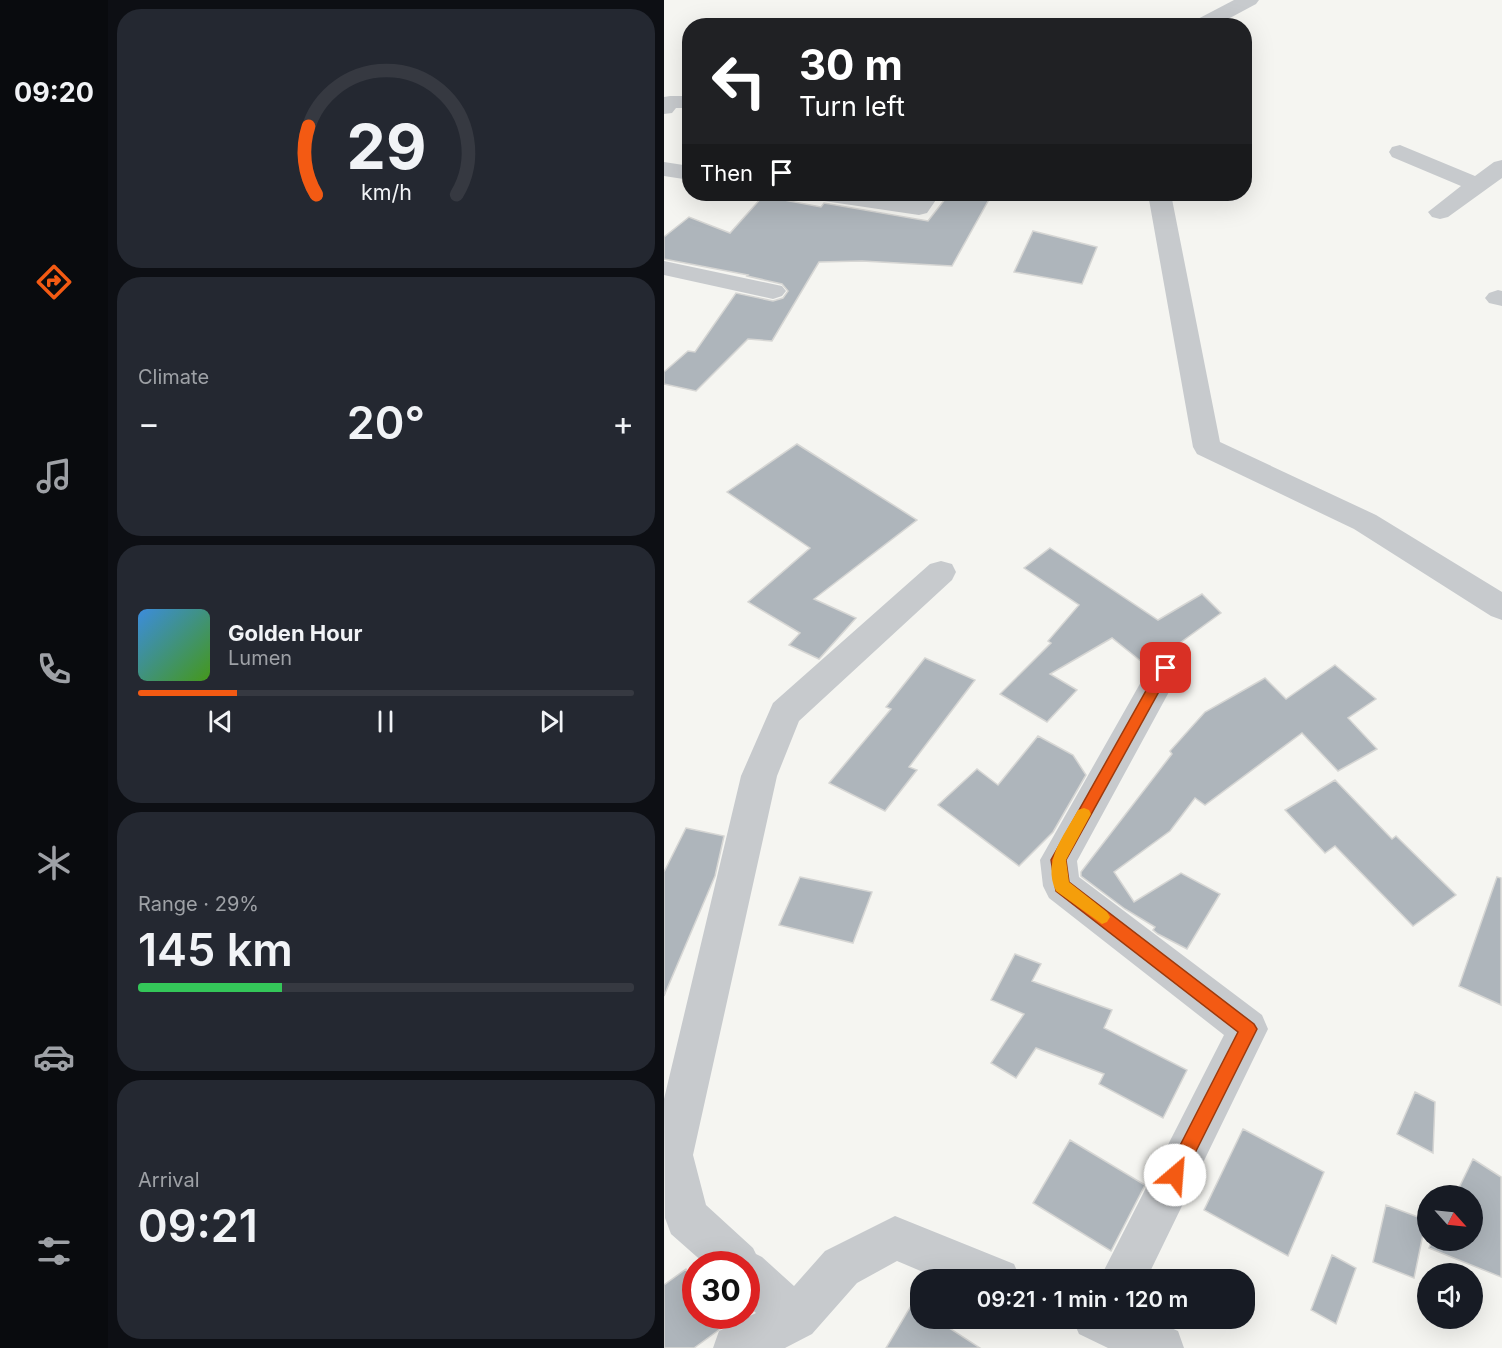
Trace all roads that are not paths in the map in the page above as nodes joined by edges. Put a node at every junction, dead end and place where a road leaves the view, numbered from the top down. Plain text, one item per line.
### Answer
1 (1249, 0) edge
2 (1214, 18) edge
3 (682, 102) edge
4 (664, 108) edge
5 (1400, 152) dead end
6 (1501, 167) edge
7 (664, 169) edge
8 (682, 172) edge
9 (1477, 185) junction
10 (872, 201) edge
11 (924, 201) edge
12 (1160, 201) edge
13 (1440, 212) dead end
14 (664, 268) edge
15 (773, 291) dead end
16 (941, 572) dead end
17 (1501, 608) edge
18 (1166, 668) dead end
19 (724, 1251) edge
20 (971, 1269) edge
21 (1128, 1269) edge
22 (760, 1286) edge
23 (796, 1318) junction
24 (1121, 1329) edge
25 (736, 1348) edge
26 (1161, 1348) edge

1 - 2 street
3 - 4 street
5 - 9 street
6 - 9 street
7 - 8 street
9 - 13 street
10 - 11 street
12 - 17 street
14 - 15 street
16 - 19 street
18 - 21 street
20 - 23 street
22 - 23 street
23 - 25 street
24 - 26 street

